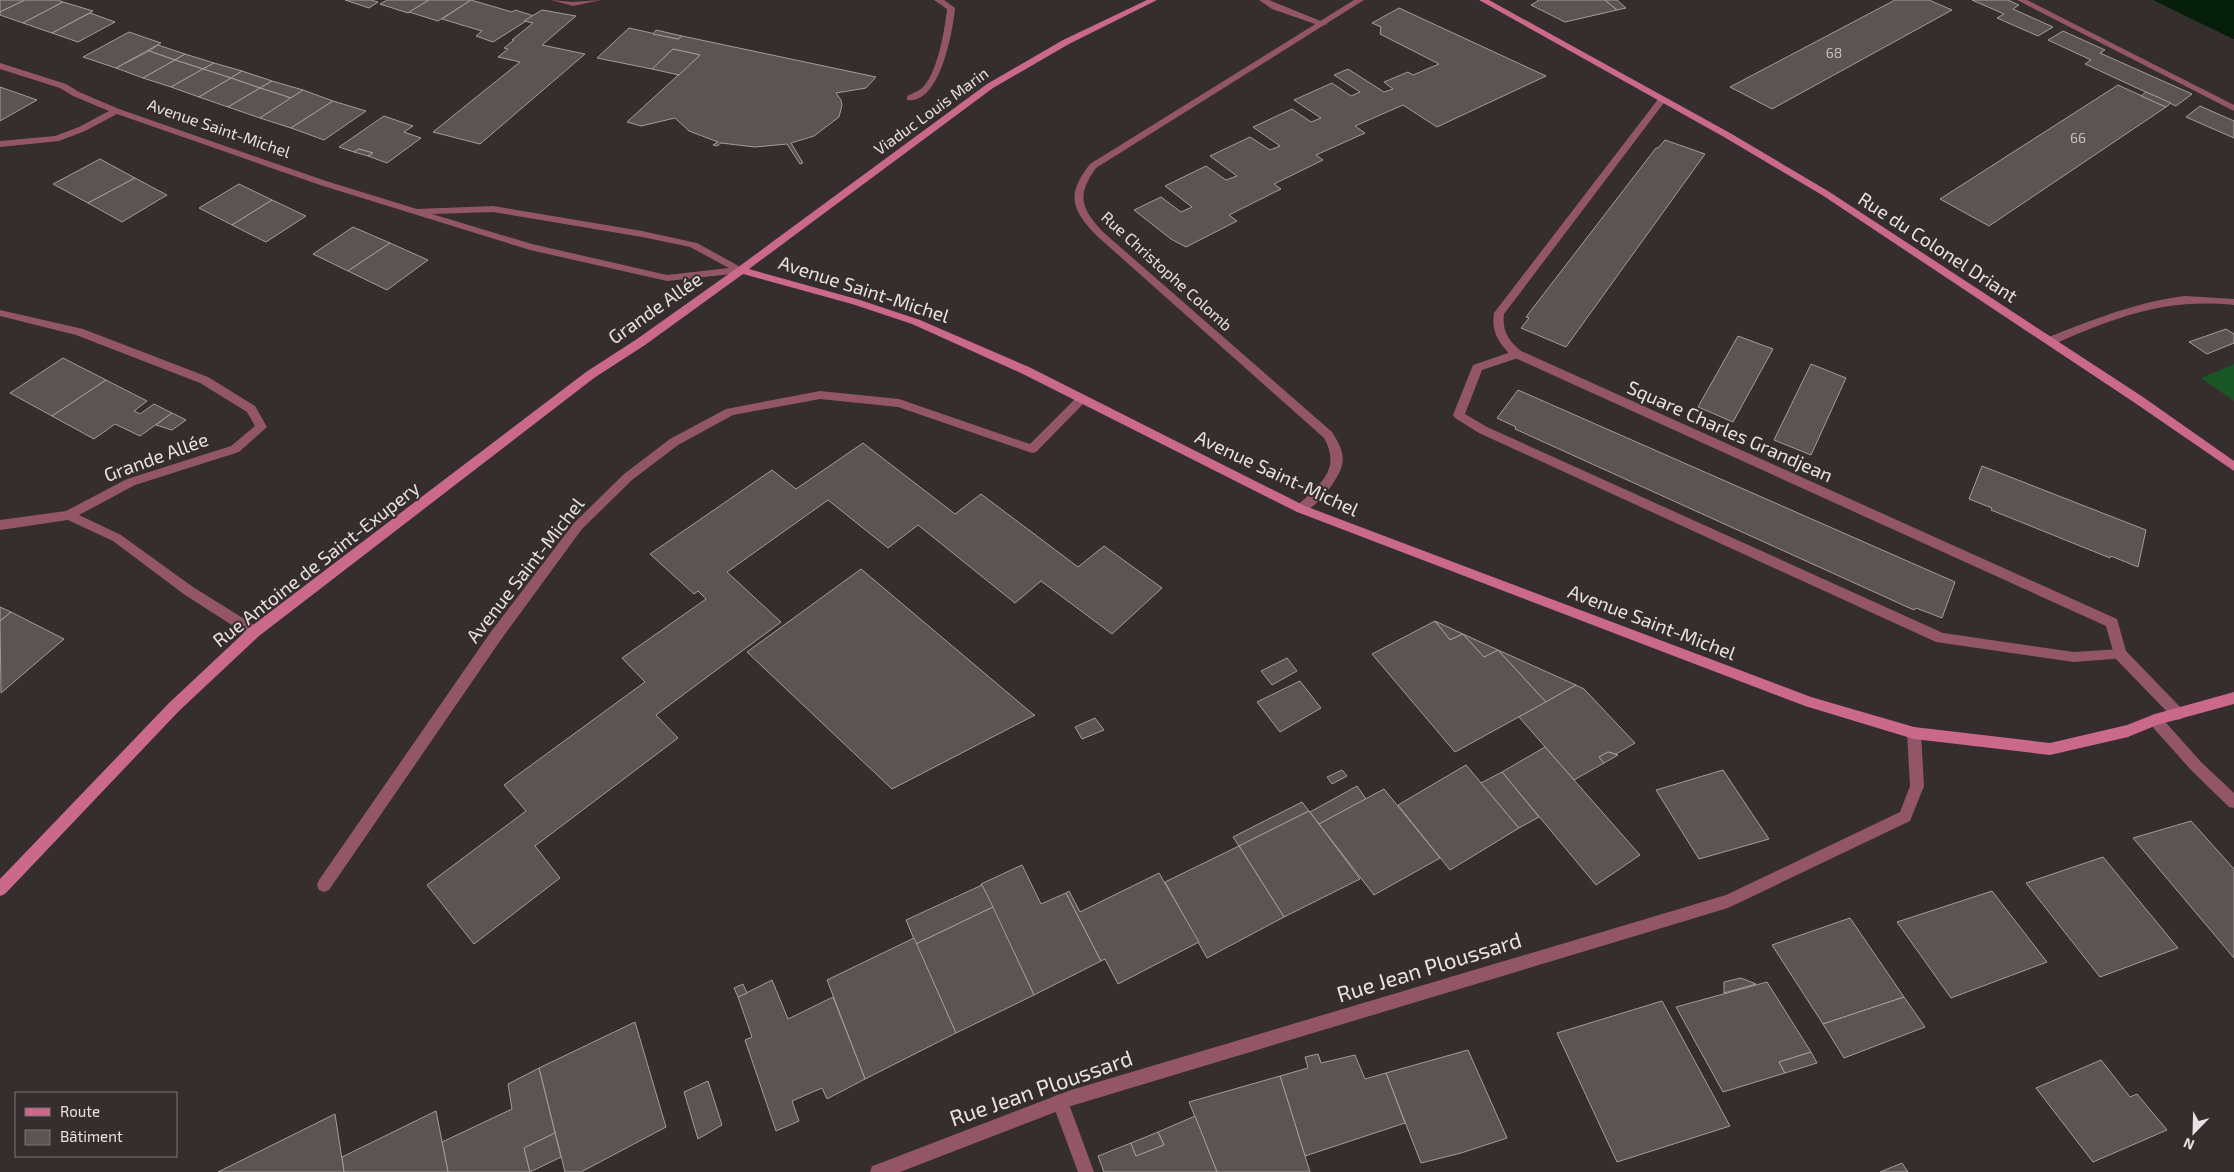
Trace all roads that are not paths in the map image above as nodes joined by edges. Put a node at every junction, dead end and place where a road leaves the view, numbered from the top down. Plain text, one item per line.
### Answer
1 (555, 0) edge
2 (597, 0) edge
3 (938, 0) edge
4 (1153, 0) edge
5 (1263, 0) edge
6 (1360, 0) edge
7 (1483, 0) edge
8 (2022, 0) edge
9 (1324, 24) junction
10 (0, 66) edge
11 (910, 98) dead end
12 (1662, 100) junction
13 (2234, 108) edge
14 (116, 111) junction
15 (0, 144) edge
16 (411, 211) junction
17 (742, 270) junction
18 (2234, 302) edge
19 (0, 313) edge
20 (2050, 341) junction
21 (1517, 354) junction
22 (590, 375) joint
23 (1082, 399) junction
24 (2234, 467) edge
25 (1301, 509) junction
26 (69, 515) junction
27 (0, 525) edge
28 (254, 632) junction
29 (2120, 654) junction
30 (2234, 698) edge
31 (2178, 714) junction
32 (2156, 720) junction
33 (1914, 734) junction
34 (2234, 802) edge
35 (324, 885) dead end
36 (0, 889) edge
37 (1060, 1102) junction
38 (878, 1172) edge
39 (1086, 1172) edge

1 - 2 street
3 - 11 street
4 - 17 main road, Viaduc Louis Marin
5 - 9 street
6 - 9 street, Rue Christophe Colomb
7 - 12 main road, Rue du Colonel Driant
8 - 13 street
9 - 25 street, Rue Christophe Colomb
10 - 14 street, Avenue Saint-Michel
12 - 20 main road, Rue du Colonel Driant
12 - 21 street, Square Charles Grandjean
14 - 15 street
14 - 16 street, Avenue Saint-Michel
16 - 17 street, Avenue Saint-Michel
16 - 17 street, Avenue Saint-Michel
17 - 22 main road, Grande Allée
17 - 23 main road, Avenue Saint-Michel
18 - 20 street
19 - 26 street, Grande Allée
20 - 24 main road, Rue du Colonel Driant
21 - 29 street, Square Charles Grandjean
21 - 29 street
22 - 28 main road, Rue Antoine de Saint-Exupery
23 - 25 main road, Avenue Saint-Michel
23 - 35 street, Avenue Saint-Michel
25 - 33 main road, Avenue Saint-Michel
26 - 27 street, Grande Allée
26 - 28 street
28 - 36 main road, Rue Antoine de Saint-Exupery
29 - 31 street, Square Charles Grandjean
30 - 31 main road, Avenue Saint-Michel
31 - 32 main road, Avenue Saint-Michel
32 - 33 main road, Avenue Saint-Michel
32 - 34 street
33 - 37 street, Rue Jean Ploussard
37 - 38 street, Rue Jean Ploussard
37 - 39 street

